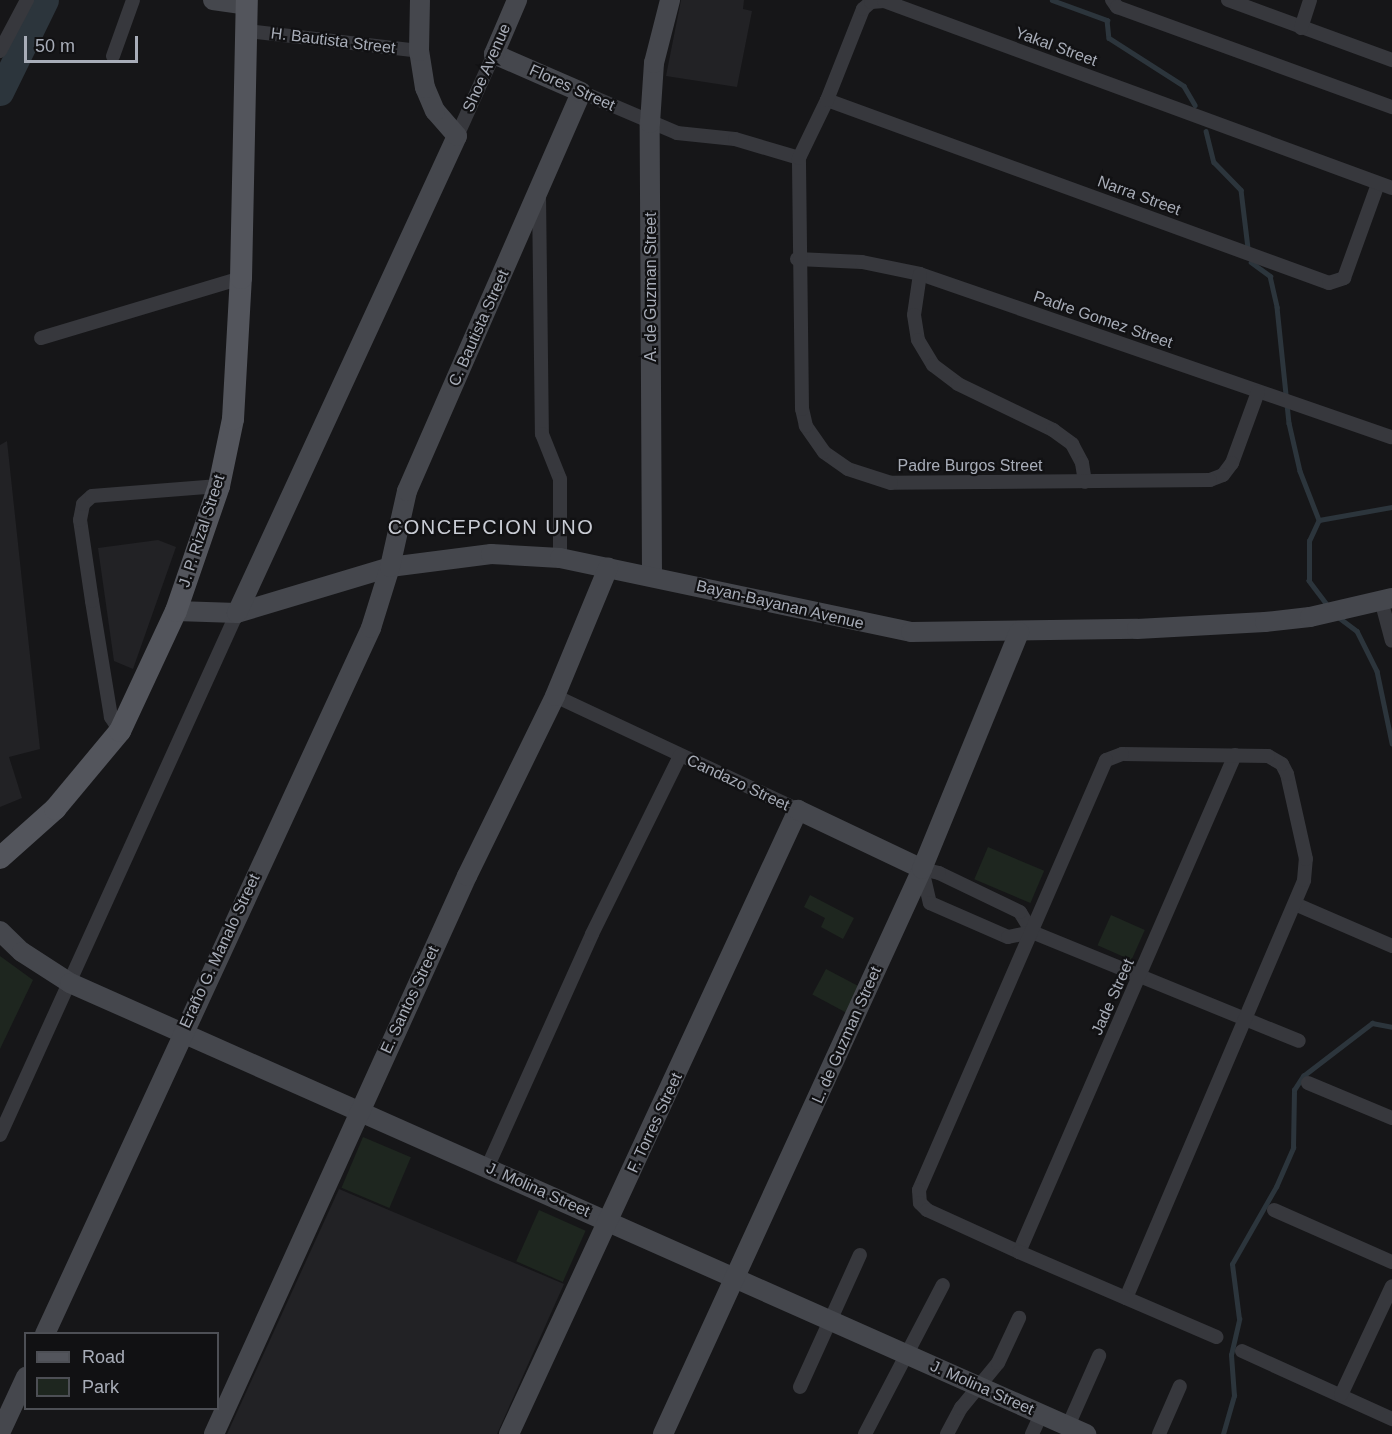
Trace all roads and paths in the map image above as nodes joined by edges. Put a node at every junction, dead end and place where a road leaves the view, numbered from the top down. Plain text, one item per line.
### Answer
1 (27, 0) edge
2 (133, 0) edge
3 (213, 0) edge
4 (420, 0) edge
5 (518, 0) edge
6 (670, 0) edge
7 (1112, 0) edge
8 (1310, 0) edge
9 (1234, 1) edge
10 (247, 2) edge
11 (1301, 28) junction
12 (247, 31) junction
13 (0, 51) edge
14 (419, 51) junction
15 (494, 54) junction
16 (113, 56) dead end
17 (1392, 60) edge
18 (581, 92) junction
19 (827, 100) junction
20 (1392, 107) edge
21 (650, 123) junction
22 (457, 136) junction
23 (800, 158) junction
24 (1378, 184) junction
25 (1392, 188) edge
26 (539, 195) junction
27 (798, 259) junction
28 (920, 274) junction
29 (241, 278) junction
30 (41, 338) dead end
31 (1258, 392) junction
32 (1392, 437) edge
33 (1084, 482) junction
34 (219, 486) junction
35 (560, 558) junction
36 (390, 567) junction
37 (608, 568) junction
38 (652, 576) junction
39 (1387, 599) edge
40 (176, 611) junction
41 (237, 613) junction
42 (1019, 632) junction
43 (1392, 641) edge
44 (555, 696) junction
45 (120, 731) junction
46 (1235, 755) junction
47 (680, 756) junction
48 (798, 810) junction
49 (0, 858) edge
50 (922, 869) junction
51 (1295, 904) junction
52 (0, 931) edge
53 (1032, 932) junction
54 (1392, 946) edge
55 (1141, 974) junction
56 (70, 983) junction
57 (1244, 1019) junction
58 (182, 1033) junction
59 (1299, 1041) dead end
60 (1308, 1083) dead end
61 (358, 1112) junction
62 (1392, 1118) edge
63 (0, 1135) edge
64 (488, 1168) junction
65 (1274, 1210) dead end
66 (609, 1222) junction
67 (1019, 1252) junction
68 (860, 1255) dead end
69 (1392, 1262) edge
70 (738, 1276) junction
71 (943, 1285) dead end
72 (1392, 1286) edge
73 (1126, 1298) junction
74 (1019, 1318) dead end
75 (830, 1320) junction
76 (46, 1332) edge
77 (1216, 1337) dead end
78 (1242, 1351) dead end
79 (906, 1352) junction
80 (1099, 1356) dead end
81 (24, 1381) edge
82 (1180, 1386) dead end
83 (800, 1387) dead end
84 (978, 1387) junction
85 (1341, 1395) junction
86 (1041, 1414) junction
87 (1392, 1419) edge
88 (1077, 1430) edge
89 (0, 1433) edge
90 (214, 1434) edge
91 (508, 1434) edge
92 (663, 1434) edge
93 (865, 1434) edge
94 (947, 1434) edge
95 (1032, 1434) edge
96 (1159, 1434) edge

1 - 13 street
2 - 16 street
3 - 10 street
4 - 14 street, H. Bautista Street
5 - 15 street, Shoe Avenue
6 - 21 street, A. de Guzman Street
7 - 20 street
8 - 11 street
9 - 11 street
10 - 12 main road, J. P. Rizal Street
11 - 17 street
12 - 14 street, H. Bautista Street
12 - 29 main road, J. P. Rizal Street
14 - 22 street, H. Bautista Street
15 - 18 street, Flores Street
15 - 22 street, Shoe Avenue
18 - 21 street, Flores Street
18 - 26 street, C. Bautista Street
19 - 23 street, Yakal Street
19 - 24 street, Yakal Street
19 - 24 street, Narra Street
21 - 23 street, Flores Street
21 - 38 street, A. de Guzman Street
22 - 41 street
23 - 27 street, Padre Burgos Street
24 - 25 street, Yakal Street
26 - 35 street
26 - 36 street, C. Bautista Street
27 - 28 street, Padre Gomez Street
27 - 33 street, Padre Burgos Street
28 - 31 street, Padre Gomez Street
28 - 33 street
29 - 30 street
29 - 34 main road, J. P. Rizal Street
31 - 32 street, Padre Gomez Street
31 - 33 street, Padre Burgos Street
34 - 40 main road, J. P. Rizal Street
34 - 45 street
35 - 36 street, Bayan-Bayanan Avenue
35 - 37 street, Bayan-Bayanan Avenue
36 - 41 street, Bayan-Bayanan Avenue
36 - 58 street, Eraño G. Manalo Street
37 - 38 street, Bayan-Bayanan Avenue
37 - 44 street, E. Santos Street
38 - 42 street, Bayan-Bayanan Avenue
39 - 42 street, Bayan-Bayanan Avenue
39 - 43 street
40 - 41 street, Bayan-Bayanan Avenue
40 - 45 main road, J. P. Rizal Street
41 - 56 street
42 - 50 street, L. de Guzman Street
44 - 47 street, Candazo Street
44 - 61 street, E. Santos Street
45 - 49 main road, J. P. Rizal Street
46 - 51 street
46 - 53 street
46 - 55 street, Jade Street
47 - 48 street, Candazo Street
47 - 64 street
48 - 50 street, Candazo Street
48 - 66 street, F. Torres Street
50 - 53 street
50 - 53 street
50 - 70 street, L. de Guzman Street
51 - 54 street
51 - 57 street
52 - 56 street, J. Molina Street
53 - 55 street
53 - 67 street
55 - 57 street
55 - 67 street, Jade Street
56 - 58 street, J. Molina Street
56 - 63 street
57 - 59 street
57 - 73 street
58 - 61 street, J. Molina Street
58 - 76 street, Eraño G. Manalo Street
60 - 62 street
61 - 64 street, J. Molina Street
61 - 90 street, E. Santos Street
64 - 66 street, J. Molina Street
65 - 69 street
66 - 70 street, J. Molina Street
66 - 91 street, F. Torres Street
67 - 73 street
68 - 75 street
70 - 75 street, J. Molina Street
70 - 92 street, L. de Guzman Street
71 - 79 street
72 - 85 street
73 - 77 street
74 - 84 street
75 - 79 street, J. Molina Street
75 - 83 street
78 - 85 street
79 - 84 street, J. Molina Street
79 - 93 street
80 - 88 street
81 - 89 street
82 - 96 street
84 - 86 street, J. Molina Street
84 - 94 street
85 - 87 street
86 - 88 street, J. Molina Street
86 - 95 street

